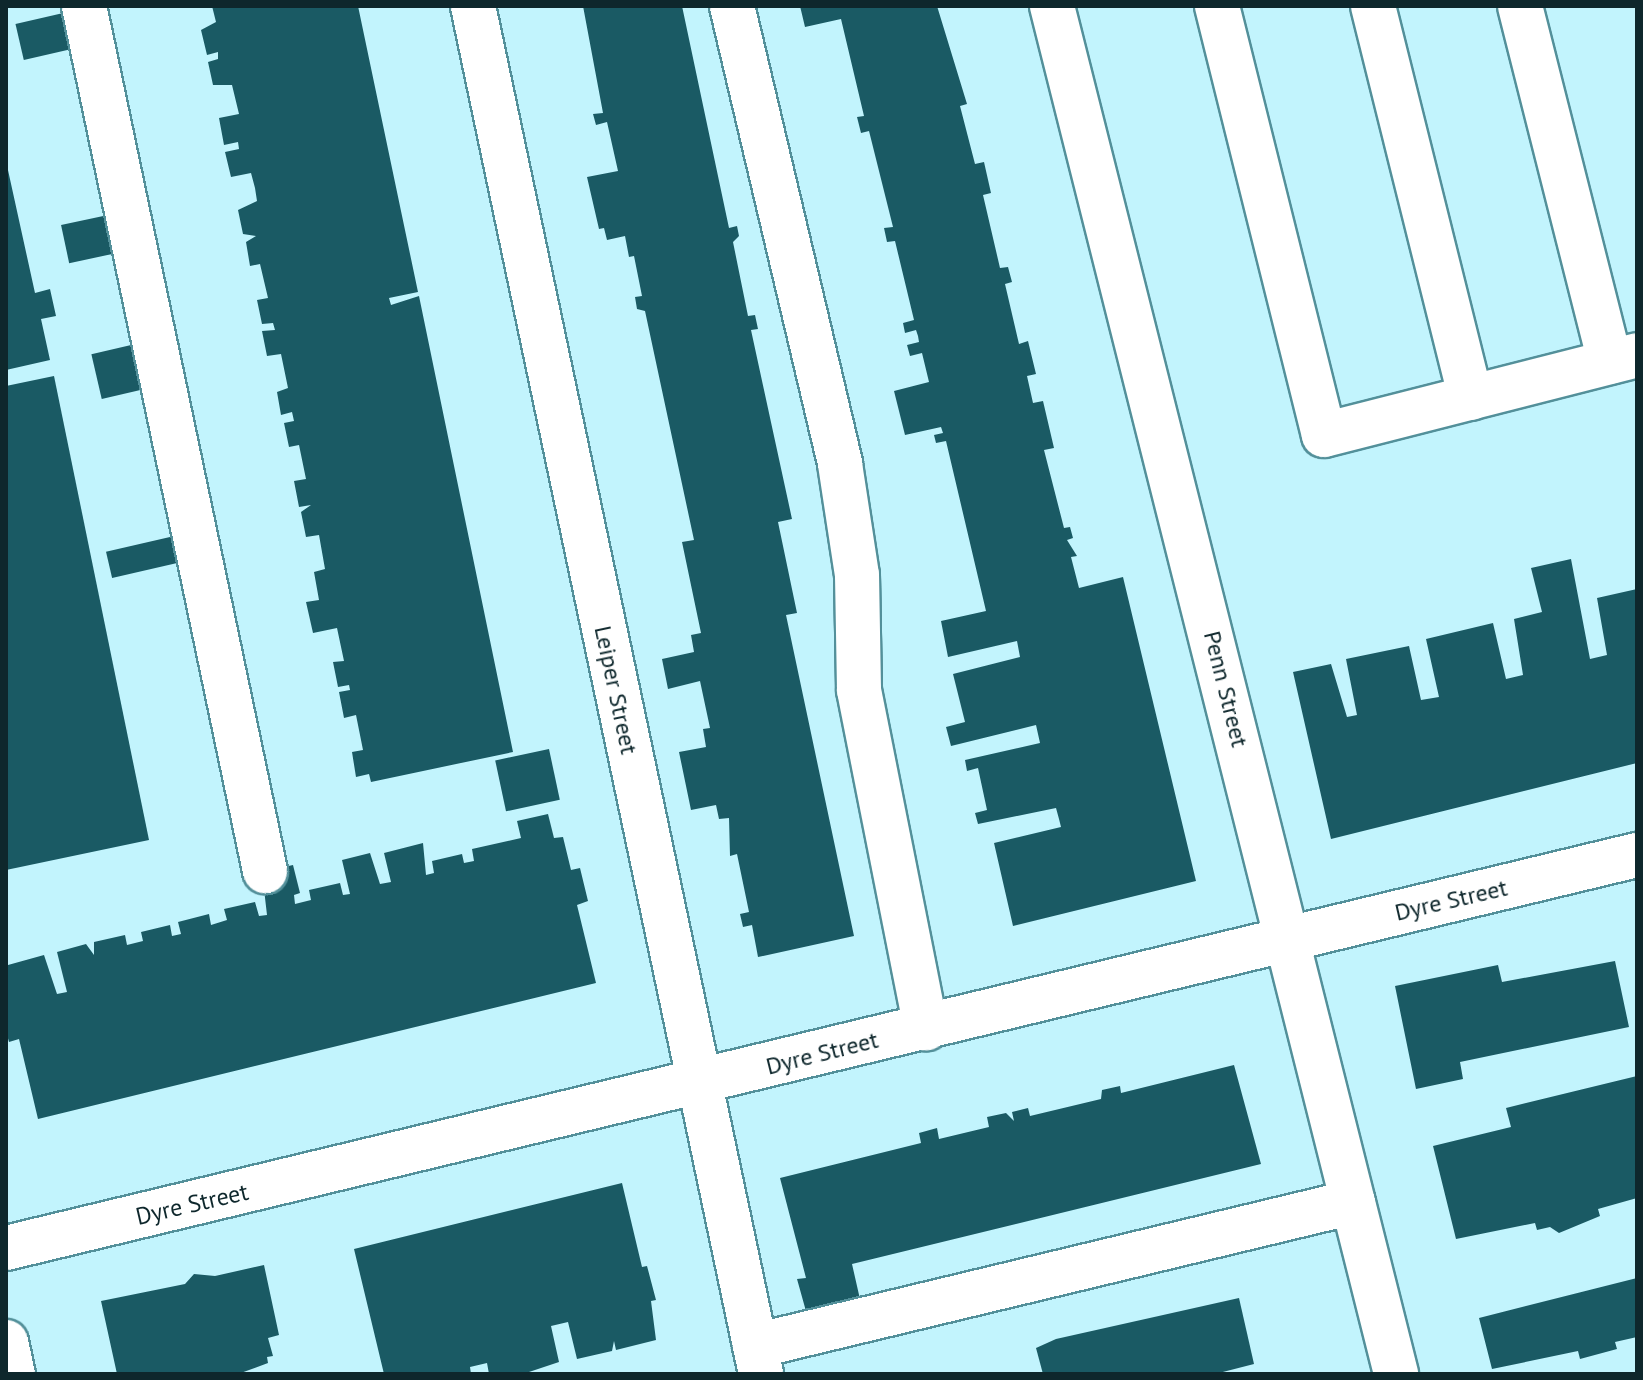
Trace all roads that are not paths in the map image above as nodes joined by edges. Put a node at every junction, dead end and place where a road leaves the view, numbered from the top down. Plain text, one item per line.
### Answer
1 (84, 6) edge
2 (473, 6) edge
3 (732, 6) edge
4 (1052, 6) edge
5 (1217, 6) edge
6 (1373, 6) edge
7 (1520, 6) edge
8 (1623, 359) edge
9 (1471, 398) junction
10 (1637, 855) edge
11 (265, 871) dead end
12 (1290, 939) junction
13 (926, 1028) junction
14 (698, 1083) junction
15 (1353, 1202) junction
16 (6, 1248) edge
17 (6, 1342) edge
18 (758, 1360) edge
19 (13, 1374) edge
20 (1396, 1374) edge

1 - 11 street
2 - 14 street, Leiper Street
3 - 13 street
4 - 12 street, Penn Street
5 - 9 street
6 - 9 street
7 - 8 street
8 - 9 street
10 - 12 street, Dyre Street
12 - 13 street, Dyre Street
12 - 15 street, Penn Street
13 - 14 street, Dyre Street
14 - 16 street, Dyre Street
14 - 18 street, Leiper Street
15 - 18 street
15 - 20 street, Penn Street
17 - 19 street

